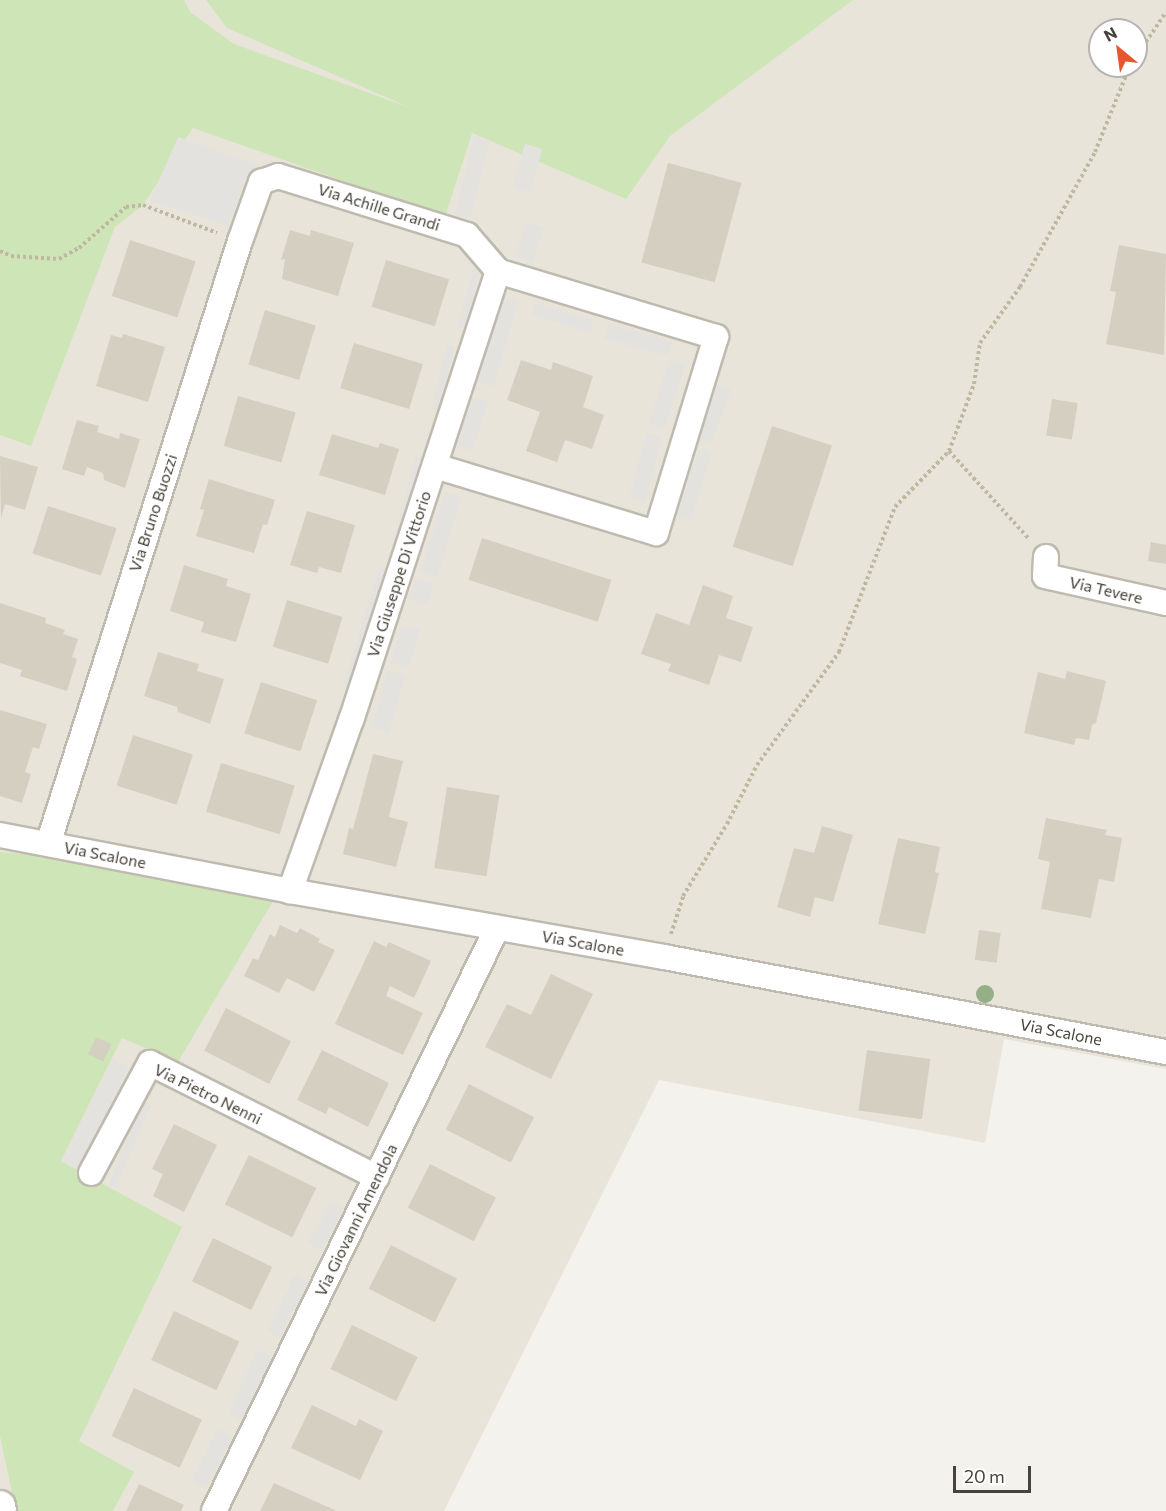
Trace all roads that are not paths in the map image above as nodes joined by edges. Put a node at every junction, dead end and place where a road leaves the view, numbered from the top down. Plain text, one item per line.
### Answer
1 (261, 182) joint
2 (494, 264) junction
3 (435, 466) junction
4 (1046, 566) road end
5 (1166, 603) edge
6 (0, 835) edge
7 (48, 844) junction
8 (290, 891) junction
9 (497, 928) junction
10 (1166, 1052) edge
11 (91, 1173) dead end
12 (377, 1178) junction
13 (0, 1506) edge
14 (1, 1511) edge
15 (214, 1511) edge

1 - 2 street, Via Achille Grandi
1 - 7 street, Via Bruno Buozzi
2 - 3 street, Via Giuseppe Di Vittorio
2 - 3 street
3 - 8 street, Via Giuseppe Di Vittorio
4 - 5 street, Via Tevere
6 - 7 street, Via Scalone
7 - 8 street, Via Scalone
8 - 9 street, Via Scalone
9 - 10 street, Via Scalone
9 - 12 street, Via Giovanni Amendola
11 - 12 street, Via Pietro Nenni
12 - 15 street, Via Giovanni Amendola
13 - 14 street

